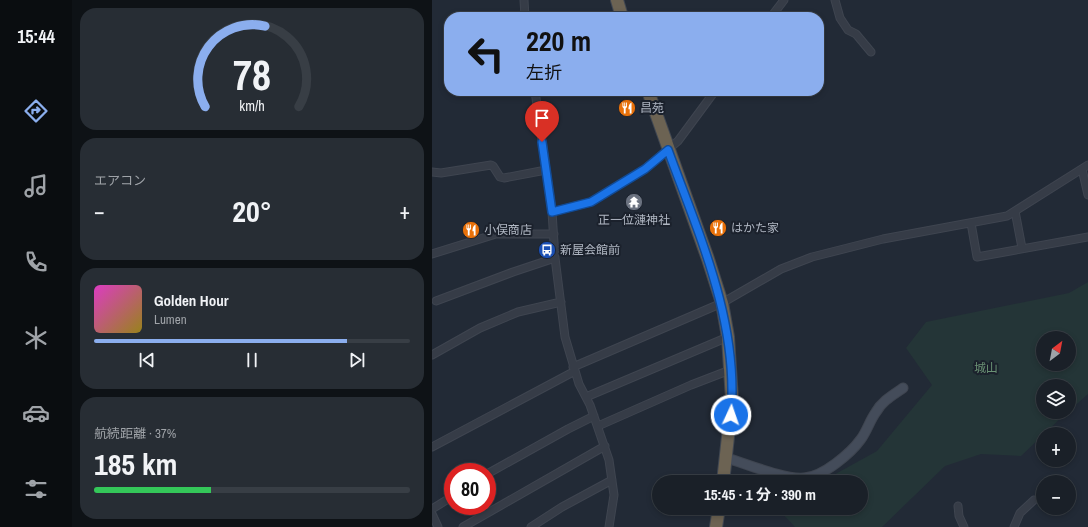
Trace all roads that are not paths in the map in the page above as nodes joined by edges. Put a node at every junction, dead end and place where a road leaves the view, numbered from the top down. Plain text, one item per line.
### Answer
1 (524, 0) edge
2 (617, 0) edge
3 (784, 0) edge
4 (835, 0) edge
5 (525, 12) edge
6 (621, 12) edge
7 (775, 12) edge
8 (871, 52) dead end
9 (536, 96) edge
10 (650, 96) edge
11 (711, 96) edge
12 (668, 150) junction
13 (1085, 167) edge
14 (546, 170) junction
15 (432, 172) edge
16 (1088, 195) edge
17 (1015, 211) junction
18 (552, 212) junction
19 (971, 223) junction
20 (554, 234) junction
21 (1088, 237) edge
22 (1022, 248) junction
23 (432, 254) edge
24 (555, 258) junction
25 (436, 301) dead end
26 (561, 302) junction
27 (722, 304) junction
28 (728, 337) junction
29 (432, 355) edge
30 (574, 369) junction
31 (730, 370) junction
32 (903, 388) dead end
33 (586, 397) junction
34 (594, 416) junction
35 (598, 426) junction
36 (605, 446) junction
37 (432, 447) edge
38 (727, 458) junction
39 (496, 469) edge
40 (724, 475) edge
41 (612, 480) junction
42 (1034, 500) dead end
43 (444, 502) edge
44 (958, 506) dead end
45 (432, 509) edge
46 (432, 514) edge
47 (718, 515) edge
48 (438, 527) edge
49 (463, 527) edge
50 (531, 527) edge
51 (609, 527) edge
52 (716, 527) edge
53 (964, 527) edge
54 (1014, 527) edge

1 - 5 street
2 - 6 highway
3 - 7 street
4 - 8 street
9 - 14 street
10 - 12 highway
11 - 12 street
12 - 18 street
12 - 27 highway
13 - 16 street
13 - 17 street
14 - 15 street
14 - 18 street
17 - 19 street
17 - 22 street
18 - 20 street
19 - 22 street
19 - 27 street
20 - 23 street
20 - 24 street
21 - 22 street
24 - 25 street
24 - 26 street
26 - 29 street
26 - 30 street
27 - 28 highway
27 - 30 street
28 - 31 highway
28 - 33 street
30 - 33 street
30 - 37 street
31 - 35 street
31 - 38 highway
32 - 38 street
33 - 34 street
34 - 35 street
34 - 39 street
35 - 36 street
36 - 41 street
36 - 49 street
38 - 40 highway
41 - 50 street
41 - 51 street
42 - 54 street
43 - 45 street
44 - 53 street
46 - 48 street
47 - 52 highway

